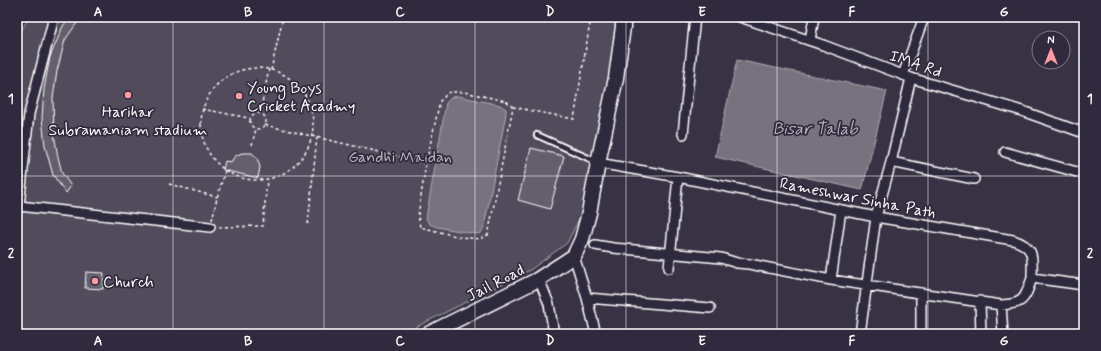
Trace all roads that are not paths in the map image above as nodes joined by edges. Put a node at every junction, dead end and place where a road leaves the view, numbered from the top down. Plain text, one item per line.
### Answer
1 (54, 17) edge
2 (623, 17) edge
3 (694, 17) edge
4 (740, 17) edge
5 (814, 17) edge
6 (924, 17) edge
7 (810, 40) junction
8 (907, 77) junction
9 (1084, 133) edge
10 (683, 134) dead end
11 (537, 135) dead end
12 (1004, 152) dead end
13 (891, 162) junction
14 (598, 163) junction
15 (1084, 174) edge
16 (678, 177) junction
17 (974, 179) dead end
18 (18, 209) edge
19 (841, 210) junction
20 (876, 217) junction
21 (210, 227) road end
22 (595, 245) dead end
23 (670, 253) junction
24 (574, 256) junction
25 (668, 268) dead end
26 (539, 278) junction
27 (1032, 278) junction
28 (831, 280) junction
29 (1084, 285) edge
30 (867, 286) junction
31 (921, 293) junction
32 (587, 298) junction
33 (980, 301) junction
34 (1001, 305) junction
35 (710, 308) dead end
36 (428, 334) edge
37 (554, 334) edge
38 (596, 334) edge
39 (860, 334) edge
40 (921, 334) edge
41 (981, 334) edge
42 (1003, 334) edge

1 - 18 street
2 - 14 main road
3 - 10 street
4 - 7 street, IMA Rd
5 - 7 street
6 - 8 street
7 - 8 street, IMA Rd
8 - 9 street, IMA Rd
8 - 13 street
11 - 14 lane
12 - 15 street
13 - 17 street
13 - 20 street
14 - 16 street, Rameshwar Sinha Path
14 - 24 main road
16 - 19 street, Rameshwar Sinha Path
16 - 23 street
18 - 21 street
19 - 20 street, Rameshwar Sinha Path
19 - 28 street
20 - 27 street, Rameshwar Sinha Path
20 - 30 street
22 - 23 street
23 - 25 street
23 - 28 street
24 - 26 main road, Jail Road
24 - 32 street
26 - 36 main road, Jail Road
26 - 37 street
27 - 29 street
27 - 34 street
28 - 30 street
30 - 31 street
30 - 39 street
31 - 33 street
31 - 40 street
32 - 35 street
32 - 38 street
33 - 34 street
33 - 41 street
34 - 42 street

